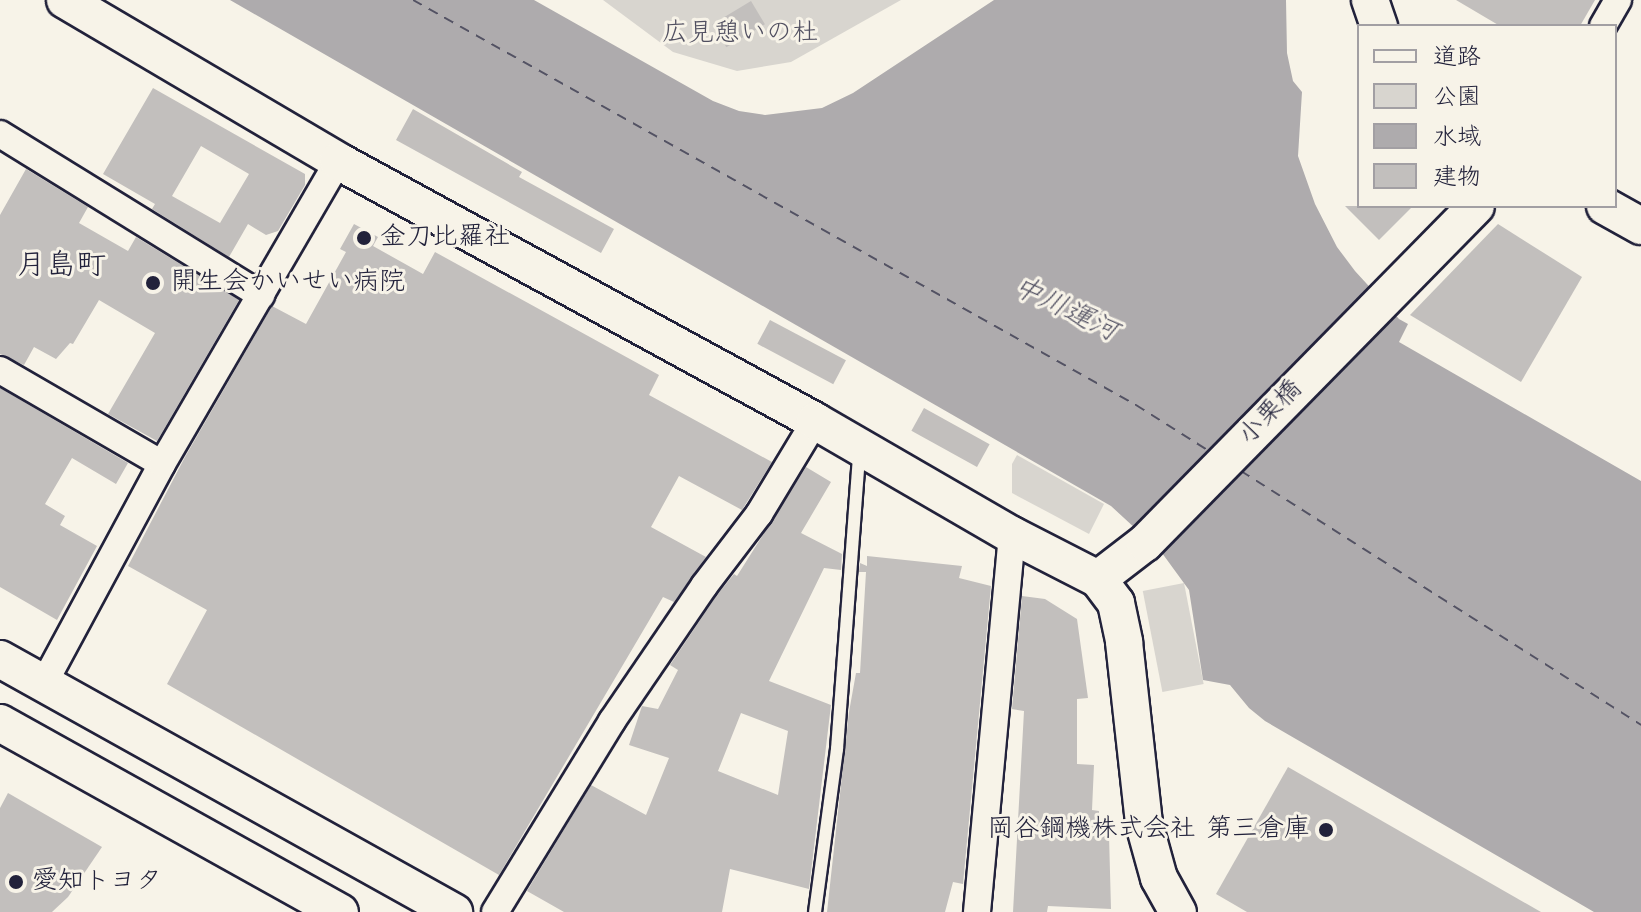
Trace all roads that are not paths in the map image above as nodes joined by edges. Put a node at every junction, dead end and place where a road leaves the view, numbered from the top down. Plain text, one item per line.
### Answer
1 (65, 0) edge
2 (1370, 0) edge
3 (1618, 0) edge
4 (1378, 24) edge
5 (1604, 24) edge
6 (0, 134) edge
7 (338, 161) junction
8 (1474, 208) edge
9 (1609, 208) edge
10 (1641, 226) edge
11 (261, 295) junction
12 (0, 370) edge
13 (815, 421) junction
14 (860, 447) junction
15 (162, 464) junction
16 (1012, 535) junction
17 (1098, 579) junction
18 (0, 659) edge
19 (43, 685) junction
20 (0, 723) edge
21 (340, 912) edge
22 (454, 912) edge
23 (495, 912) edge
24 (815, 912) edge
25 (977, 912) edge
26 (1178, 912) edge

1 - 7 street
2 - 4 street
3 - 5 street
6 - 11 street
7 - 11 street
7 - 13 street
8 - 17 street, 小栗橋
9 - 10 street
11 - 15 street
12 - 15 street
13 - 14 street
13 - 23 street
14 - 16 street
14 - 24 lane
15 - 19 street
16 - 17 street
16 - 25 street
17 - 26 street
18 - 19 street
19 - 22 street
20 - 21 street

